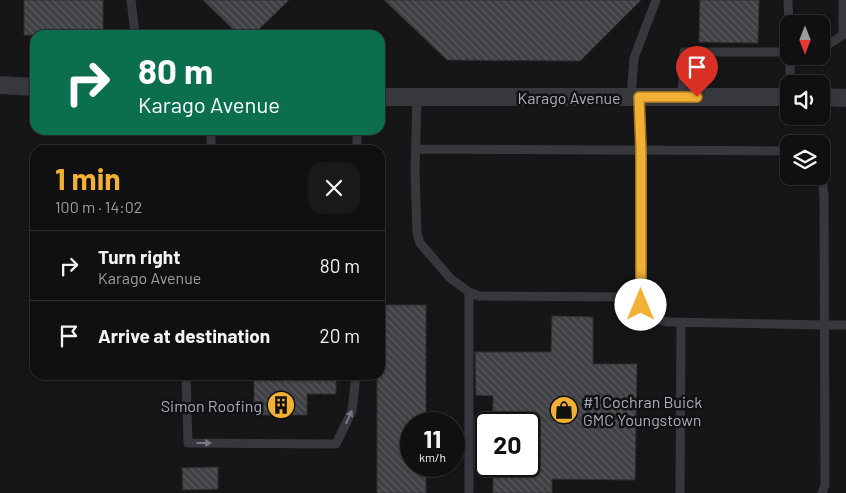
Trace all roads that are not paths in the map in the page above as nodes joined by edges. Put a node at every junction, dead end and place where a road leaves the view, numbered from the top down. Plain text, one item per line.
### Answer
1 (131, 0) edge
2 (656, 0) edge
3 (788, 0) edge
4 (843, 0) edge
5 (789, 15) edge
6 (134, 30) edge
7 (830, 42) edge
8 (780, 52) edge
9 (0, 85) edge
10 (30, 87) edge
11 (385, 97) edge
12 (417, 97) junction
13 (635, 97) junction
14 (682, 97) junction
15 (780, 97) edge
16 (830, 97) edge
17 (846, 98) edge
18 (416, 149) junction
19 (641, 150) junction
20 (780, 151) edge
21 (823, 185) edge
22 (469, 292) junction
23 (641, 297) junction
24 (681, 322) junction
25 (846, 324) edge
26 (824, 325) junction
27 (186, 380) edge
28 (355, 380) edge
29 (469, 493) edge
30 (680, 493) edge
31 (822, 493) edge

1 - 6 lane
2 - 13 lane
3 - 5 lane
4 - 7 lane
8 - 14 lane
9 - 10 street
11 - 12 street, Karago Avenue
12 - 13 street, Karago Avenue
12 - 18 lane
13 - 14 street, Karago Avenue
13 - 19 lane
14 - 15 street, Karago Avenue
16 - 17 street
18 - 19 lane
18 - 22 lane
19 - 20 lane
19 - 23 lane
21 - 26 lane
22 - 23 lane
22 - 29 lane
23 - 24 lane
24 - 26 lane
24 - 30 lane
25 - 26 lane
26 - 31 lane
27 -> 28 lane

